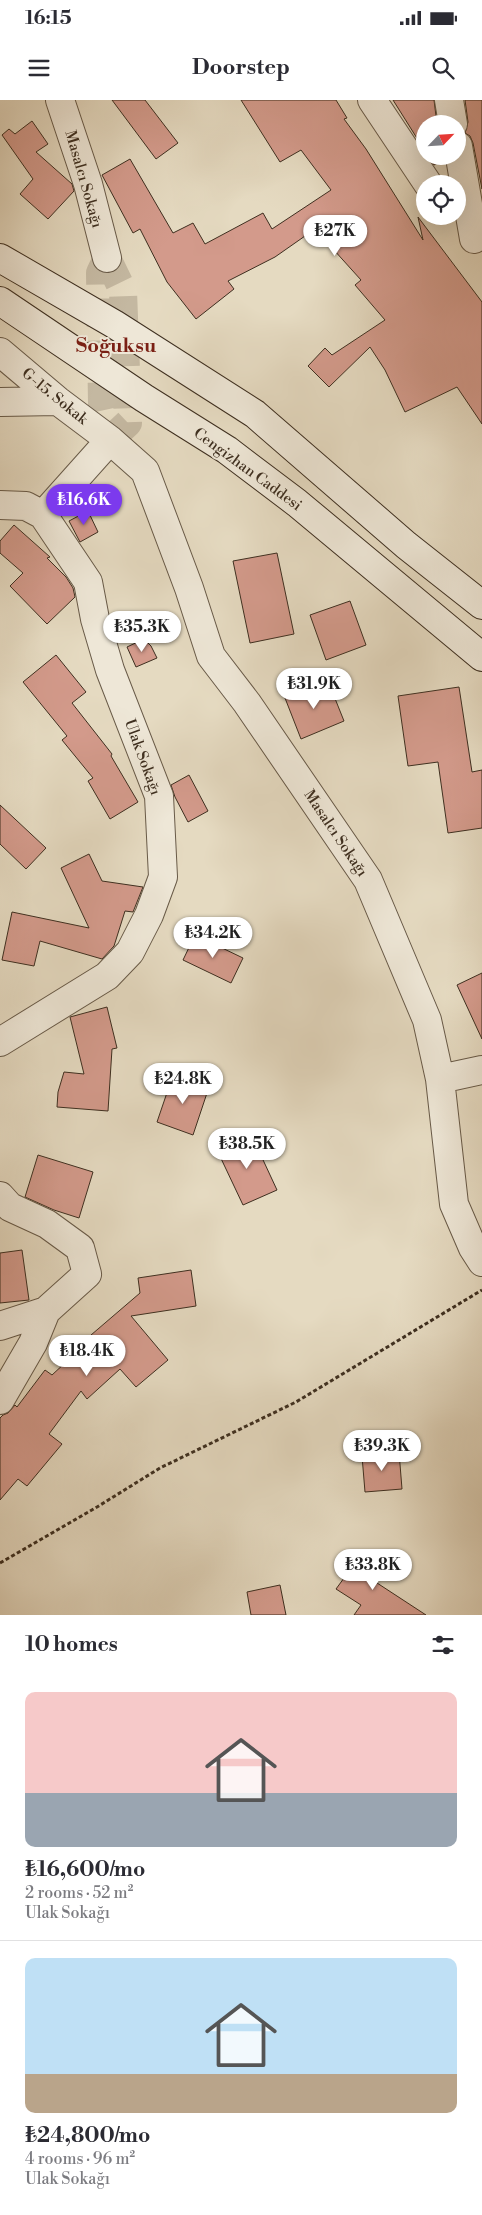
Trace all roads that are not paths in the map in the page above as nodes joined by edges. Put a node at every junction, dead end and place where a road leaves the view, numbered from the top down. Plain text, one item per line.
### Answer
1 (60, 100) edge
2 (372, 100) edge
3 (449, 100) edge
4 (452, 115) edge
5 (462, 165) edge
6 (422, 175) edge
7 (462, 225) edge
8 (478, 244) edge
9 (0, 258) edge
10 (107, 258) tunnel mouth
11 (0, 302) edge
12 (0, 352) edge
13 (58, 401) junction
14 (0, 402) edge
15 (110, 440) junction
16 (0, 505) edge
17 (43, 515) junction
18 (482, 605) edge
19 (482, 657) edge
20 (0, 1042) edge
21 (482, 1070) edge
22 (440, 1079) junction
23 (0, 1196) edge
24 (482, 1262) edge
25 (46, 1311) junction
26 (0, 1326) edge
27 (0, 1400) edge

1 - 10 street, Masalcı Sokağı
2 - 6 street
3 - 4 street
5 - 8 street
7 - 8 street
9 - 18 street
11 - 19 street, Cengizhan Caddesi
12 - 13 street, G-15. Sokak
13 - 14 street
13 - 15 street, G-15. Sokak
15 - 17 street
15 - 22 street, Masalcı Sokağı
16 - 17 street
17 - 20 street, Ulak Sokağı
21 - 22 street
22 - 24 street, Masalcı Sokağı
23 - 25 street
25 - 26 street
25 - 27 street

